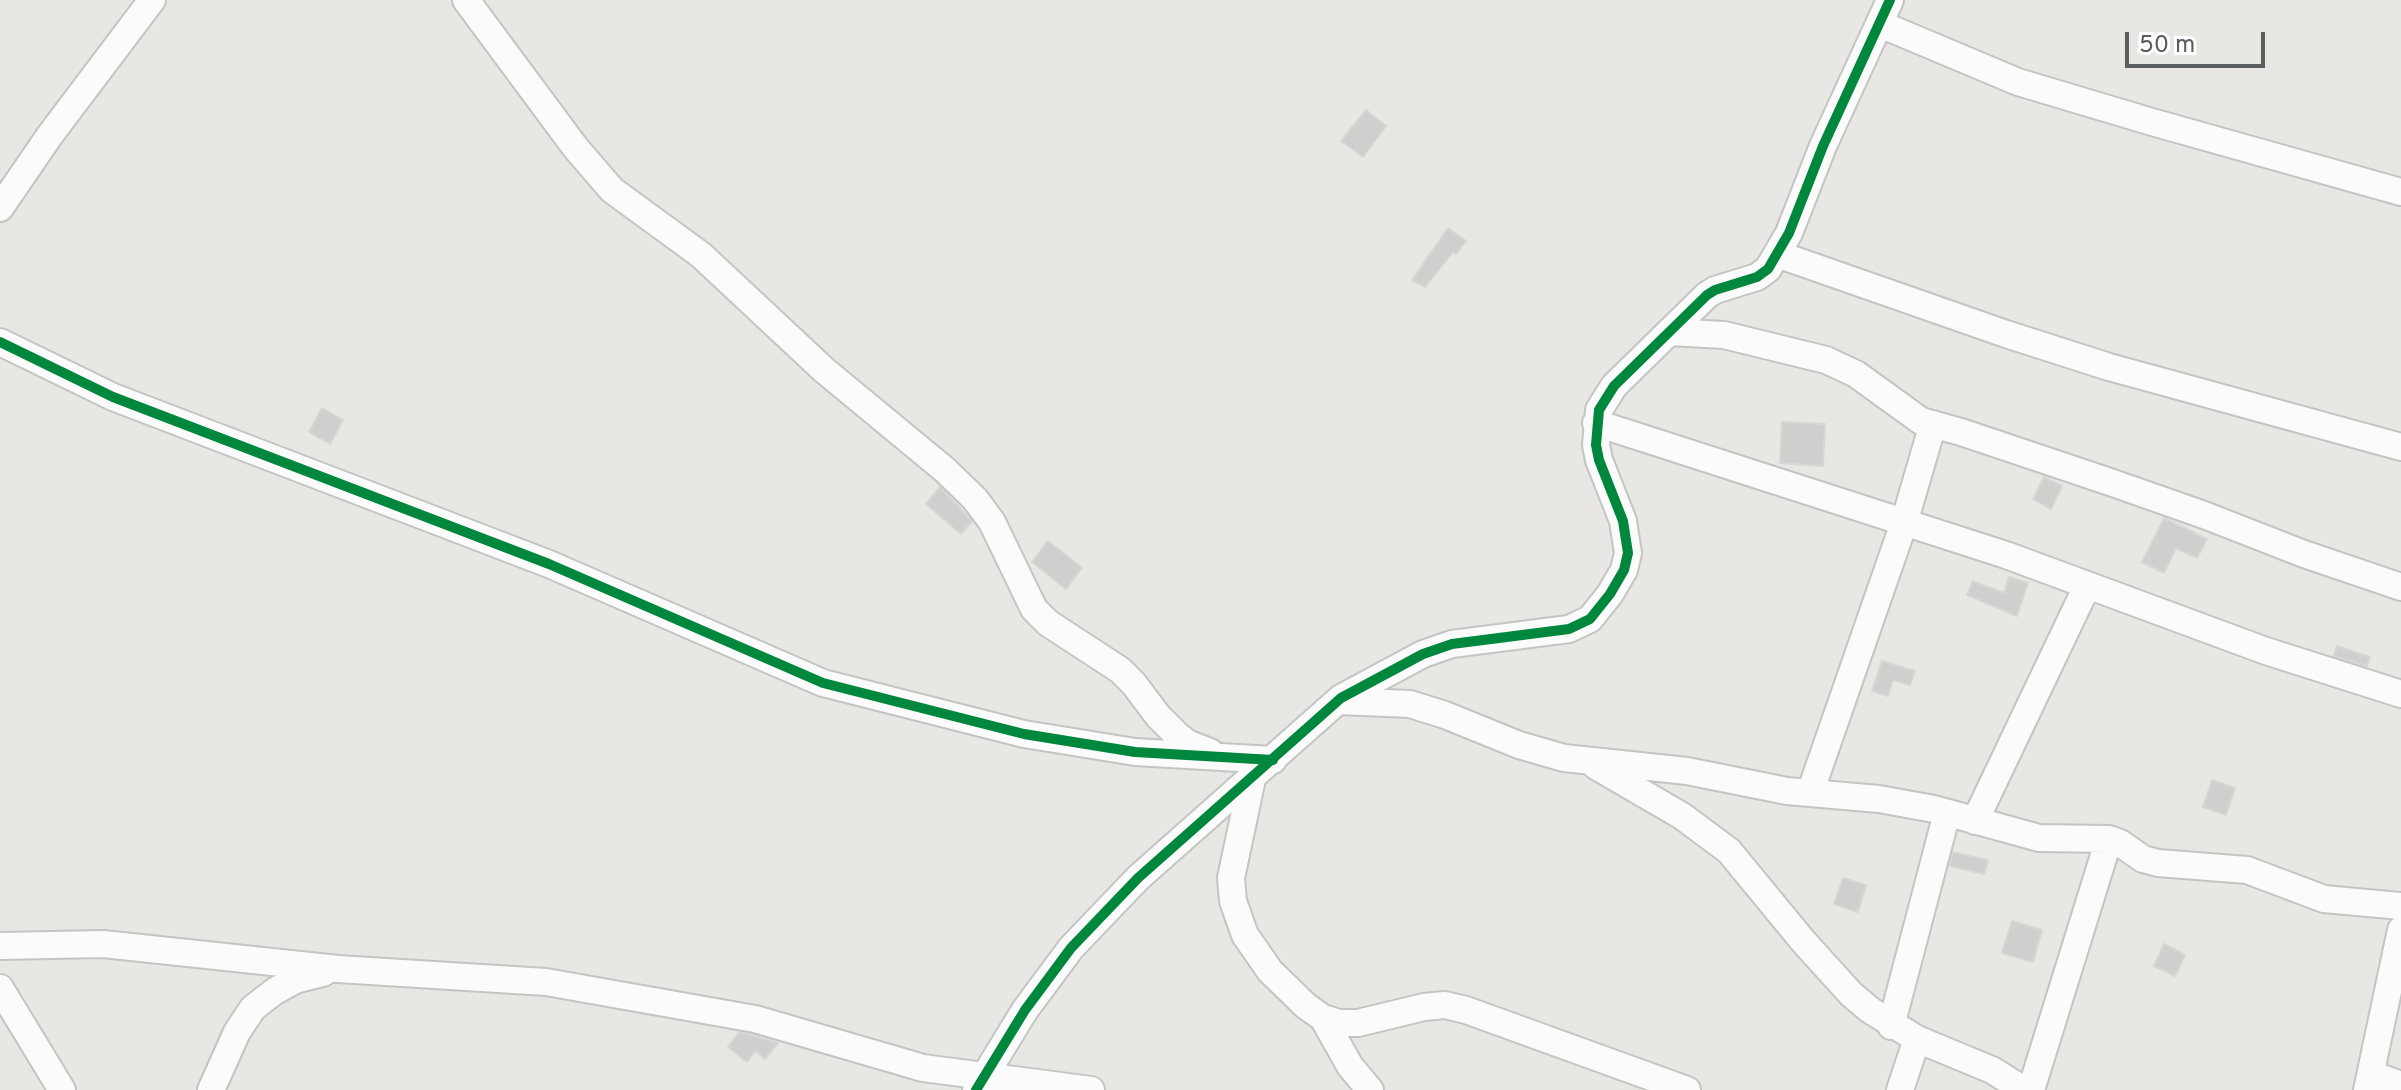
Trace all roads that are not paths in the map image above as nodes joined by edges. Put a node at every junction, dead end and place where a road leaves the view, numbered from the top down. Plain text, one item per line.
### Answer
1 (152, 0) edge
2 (466, 0) edge
3 (1885, 12) edge
4 (2401, 192) edge
5 (0, 208) edge
6 (1777, 254) junction
7 (1669, 332) junction
8 (0, 342) edge
9 (1596, 423) junction
10 (1933, 424) junction
11 (2401, 447) edge
12 (1904, 523) junction
13 (2087, 586) junction
14 (2401, 587) edge
15 (2401, 694) edge
16 (1338, 701) junction
17 (1222, 757) junction
18 (1273, 760) junction
19 (1586, 760) junction
20 (1252, 779) junction
21 (1810, 793) junction
22 (1947, 813) junction
23 (1975, 821) junction
24 (2109, 839) junction
25 (2401, 906) edge
26 (2401, 930) edge
27 (0, 946) edge
28 (338, 969) junction
29 (0, 988) edge
30 (1323, 1018) junction
31 (1891, 1026) junction
32 (1917, 1039) junction
33 (2369, 1082) edge
34 (980, 1084) edge
35 (2401, 1085) edge
36 (62, 1090) edge
37 (211, 1090) edge
38 (1091, 1090) edge
39 (1370, 1090) edge
40 (1687, 1090) edge
41 (1900, 1090) edge
42 (2024, 1090) edge
43 (2031, 1090) edge

1 - 5 street
2 - 17 street
3 - 4 street
3 - 6 street
6 - 7 street
6 - 11 street
7 - 9 street
7 - 10 street
8 - 17 street
9 - 12 street
9 - 16 street
10 - 12 street
10 - 14 street
12 - 13 street
12 - 21 street
13 - 15 street
13 - 23 street
16 - 18 street
16 - 19 street
17 - 18 street
18 - 20 street
19 - 21 street
19 - 31 street
20 - 30 street
20 - 34 street
21 - 22 street
22 - 23 street
22 - 31 street
23 - 24 street
24 - 25 street
24 - 43 street
26 - 33 street
27 - 28 street
28 - 34 street
28 - 37 street
29 - 36 street
30 - 39 street
30 - 40 street
31 - 32 street
32 - 41 street
32 - 42 street
33 - 35 street
34 - 38 street

